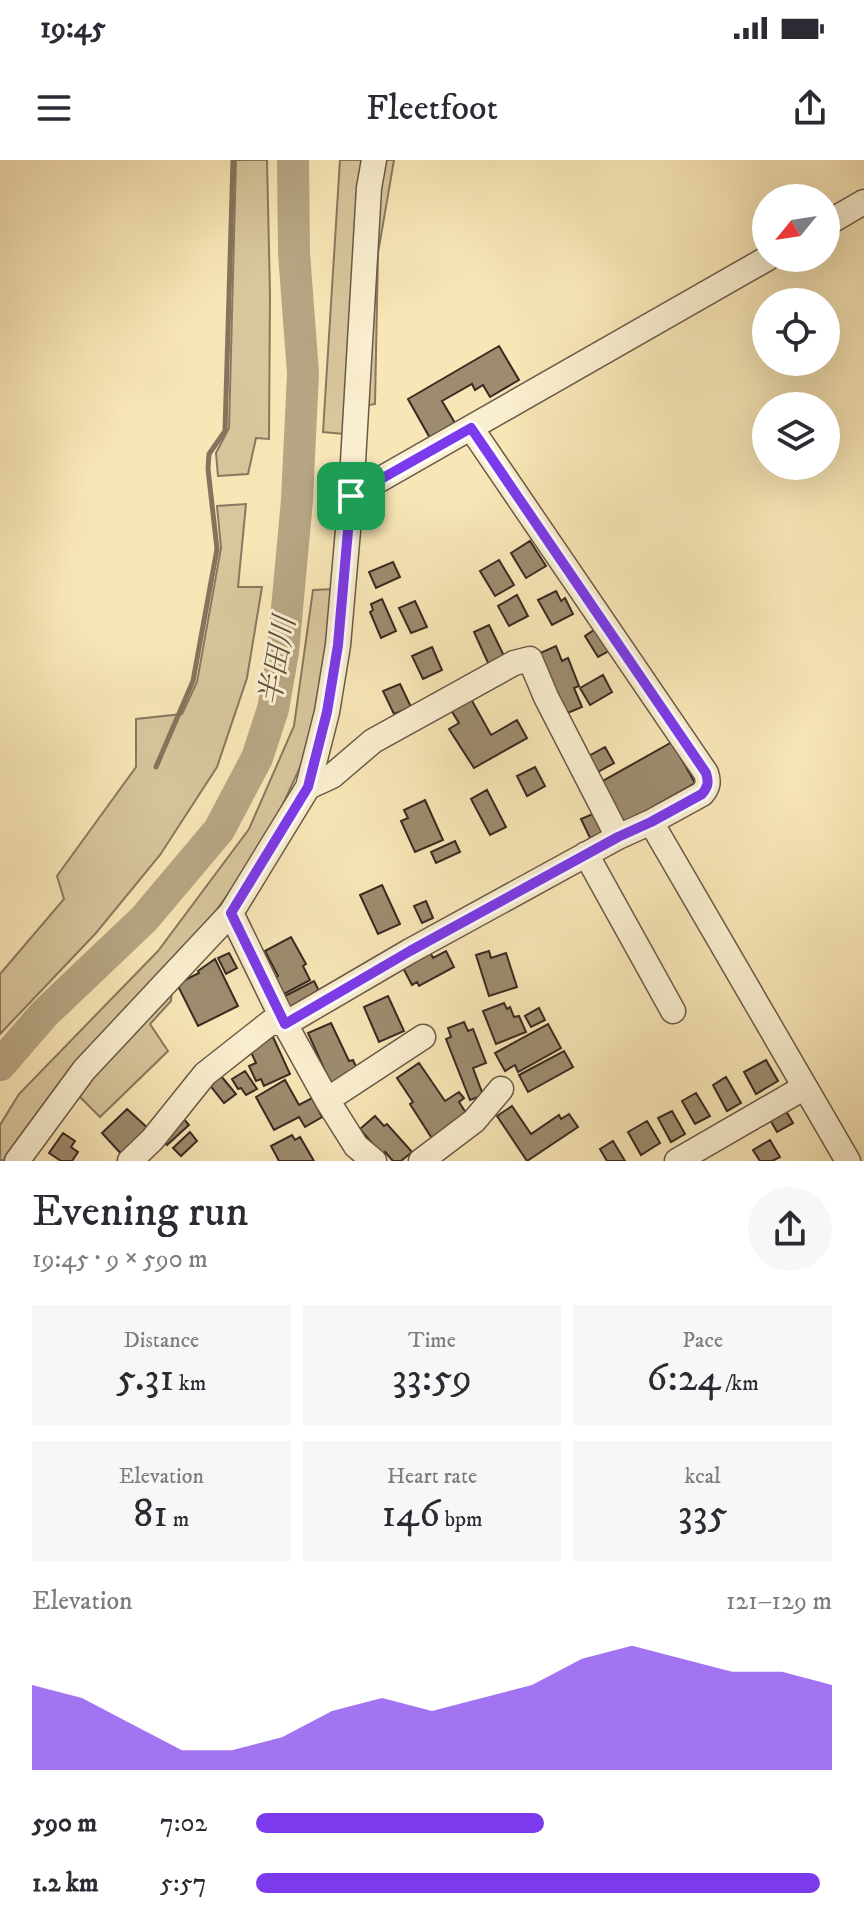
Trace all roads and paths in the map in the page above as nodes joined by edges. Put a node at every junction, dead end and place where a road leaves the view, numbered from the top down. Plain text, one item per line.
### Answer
1 (374, 160) edge
2 (864, 202) edge
3 (840, 216) edge
4 (752, 267) edge
5 (471, 428) junction
6 (351, 496) junction
7 (308, 787) junction
8 (651, 822) junction
9 (618, 837) junction
10 (586, 854) junction
11 (231, 913) junction
12 (673, 1011) dead end
13 (285, 1024) junction
14 (423, 1037) dead end
15 (805, 1087) junction
16 (501, 1089) dead end
17 (327, 1100) junction
18 (17, 1161) edge
19 (130, 1161) edge
20 (374, 1161) edge
21 (421, 1161) edge
22 (677, 1161) edge
23 (848, 1161) edge

1 - 6 street
2 - 3 street
4 - 5 street
5 - 6 street
5 - 8 street
6 - 7 street
7 - 9 street
7 - 11 street
8 - 9 street
8 - 15 street
9 - 10 street
10 - 12 street
10 - 13 street
11 - 13 street
11 - 18 street
13 - 17 street
13 - 19 street
14 - 17 street
15 - 22 street
15 - 23 street
16 - 21 street
17 - 20 street

